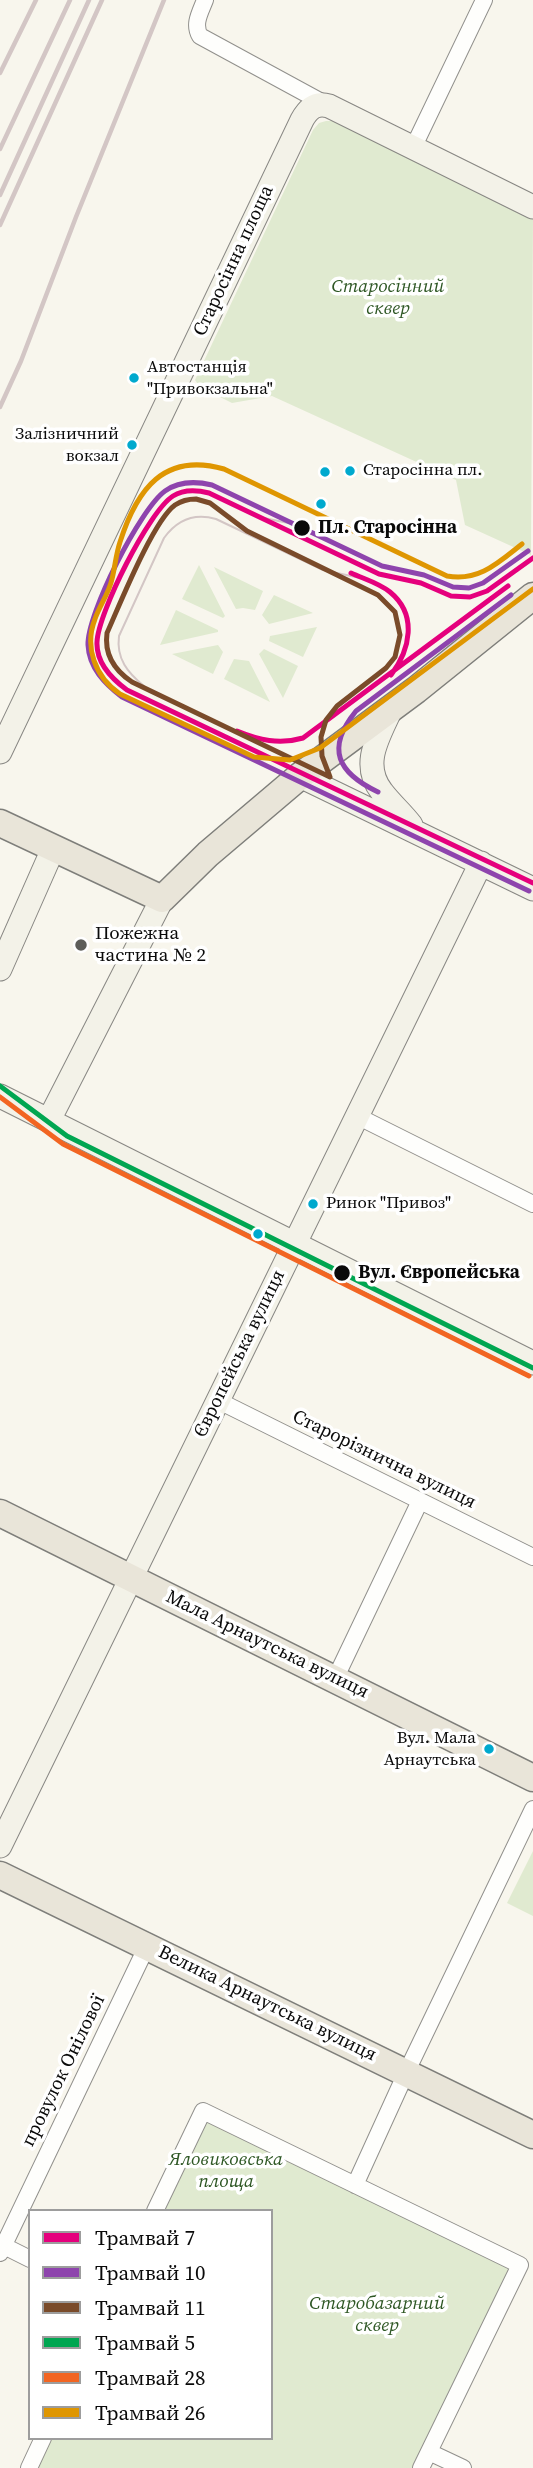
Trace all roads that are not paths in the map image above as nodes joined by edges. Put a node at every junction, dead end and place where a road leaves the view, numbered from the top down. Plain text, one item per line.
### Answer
1 (205, 0) edge
2 (484, 0) edge
3 (329, 106) junction
4 (413, 148) junction
5 (533, 207) edge
6 (533, 596) edge
7 (391, 709) junction
8 (0, 752) edge
9 (300, 776) junction
10 (0, 823) edge
11 (415, 831) junction
12 (53, 849) junction
13 (481, 863) junction
14 (533, 889) edge
15 (162, 899) junction
16 (0, 969) edge
17 (1, 1099) edge
18 (357, 1116) junction
19 (49, 1120) junction
20 (533, 1204) edge
21 (293, 1244) junction
22 (533, 1363) edge
23 (217, 1400) junction
24 (420, 1501) junction
25 (0, 1513) edge
26 (533, 1556) edge
27 (130, 1578) junction
28 (335, 1679) junction
29 (533, 1778) edge
30 (533, 1809) edge
31 (0, 1846) edge
32 (0, 1875) edge
33 (147, 1945) junction
34 (406, 2073) junction
35 (533, 2135) edge
36 (355, 2185) junction
37 (156, 2209) edge
38 (1, 2247) edge
39 (28, 2258) edge
40 (42, 2440) edge
41 (429, 2452) junction
42 (29, 2468) edge
43 (421, 2468) edge
44 (463, 2468) edge

1 - 3 street
2 - 4 street
3 - 4 main road
3 - 8 main road, Старосінна площа
4 - 5 main road
6 - 7 main road
7 - 9 main road
7 - 11 main road
9 - 11 main road
9 - 15 main road
10 - 12 main road
11 - 13 main road
12 - 15 main road
12 - 16 main road
13 - 14 main road
13 - 18 main road, Європейська вулиця
15 - 19 main road
17 - 19 main road
18 - 20 street
18 - 21 main road, Європейська вулиця
19 - 21 main road
21 - 22 main road
21 - 23 main road, Європейська вулиця
23 - 24 street, Старорізнична вулиця
23 - 27 main road, Європейська вулиця
24 - 26 street, Старорізнична вулиця
24 - 28 street
25 - 27 main road, Мала Арнаутська вулиця
27 - 28 main road, Мала Арнаутська вулиця
27 - 31 main road, Європейська вулиця
28 - 29 main road, Мала Арнаутська вулиця
30 - 34 street
32 - 33 main road, Велика Арнаутська вулиця
33 - 34 main road, Велика Арнаутська вулиця
33 - 38 street, провулок Онілової
34 - 35 main road, Велика Арнаутська вулиця
34 - 36 street
36 - 37 street
36 - 41 street
38 - 39 street
40 - 42 street
41 - 43 street
41 - 44 street

